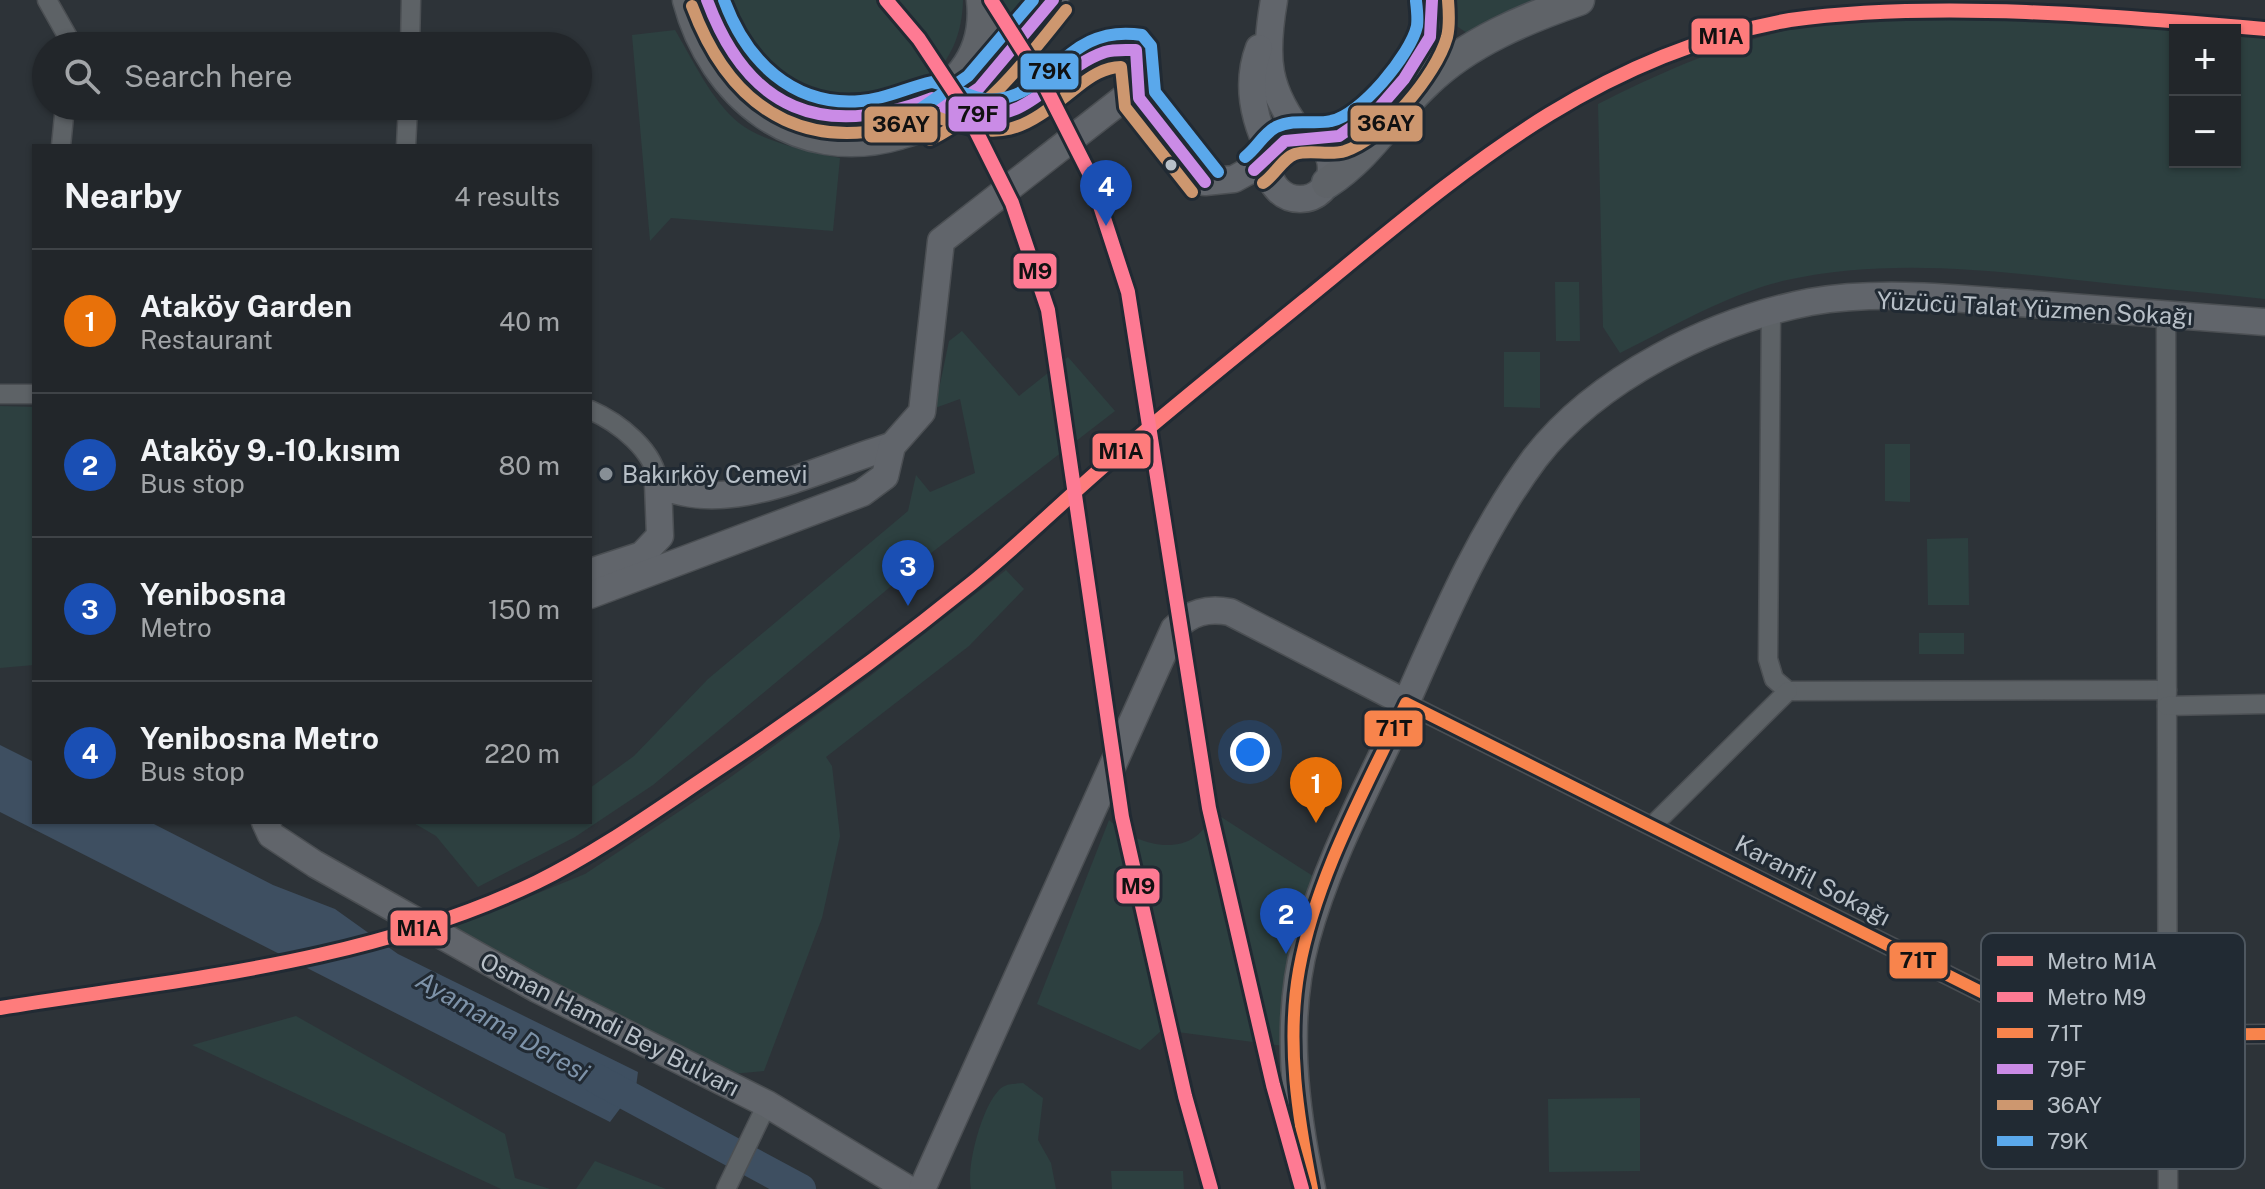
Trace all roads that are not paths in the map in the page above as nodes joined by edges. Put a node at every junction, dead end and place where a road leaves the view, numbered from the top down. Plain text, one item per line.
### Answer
1 (47, 0) edge
2 (411, 0) edge
3 (688, 0) edge
4 (707, 0) edge
5 (982, 0) edge
6 (1053, 0) edge
7 (1432, 0) edge
8 (1579, 0) edge
9 (1272, 11) edge
10 (65, 32) edge
11 (410, 32) edge
12 (943, 104) junction
13 (64, 120) edge
14 (407, 120) edge
15 (1310, 139) junction
16 (61, 144) edge
17 (406, 144) edge
18 (1270, 157) junction
19 (1327, 183) junction
20 (1771, 312) junction
21 (2166, 315) junction
22 (2265, 322) edge
23 (0, 385) edge
24 (32, 385) edge
25 (0, 394) edge
26 (32, 394) edge
27 (592, 411) edge
28 (592, 420) edge
29 (892, 446) junction
30 (658, 484) junction
31 (660, 536) junction
32 (678, 561) junction
33 (592, 571) edge
34 (592, 594) edge
35 (1788, 691) junction
36 (2167, 698) junction
37 (1406, 703) junction
38 (2265, 704) edge
39 (1652, 826) junction
40 (268, 828) edge
41 (2168, 933) edge
42 (1981, 992) edge
43 (2245, 1034) edge
44 (2265, 1034) edge
45 (763, 1111) junction
46 (727, 1186) edge
47 (908, 1189) edge
48 (922, 1189) edge
49 (1312, 1189) edge

1 - 10 street
2 - 11 street
3 - 12 main road
4 - 12 main road
5 - 12 main road
6 - 12 main road
7 - 15 main road
8 - 19 main road
9 - 15 street
9 - 18 street
13 - 16 street
14 - 17 street
15 - 18 street
15 - 19 street
18 - 19 street
18 - 29 street
20 - 21 street, Yüzücü Talat Yüzmen Sokağı
20 - 35 street
20 - 37 street, Yüzücü Talat Yüzmen Sokağı
21 - 22 street, Yüzücü Talat Yüzmen Sokağı
21 - 36 street
23 - 24 street
25 - 26 street
27 - 30 street
28 - 30 street
29 - 30 street
29 - 32 street
30 - 31 street
31 - 32 street
31 - 33 street
32 - 34 street
35 - 36 street
35 - 39 street
36 - 38 street
36 - 41 street
37 - 39 street, Karanfil Sokağı
37 - 48 street
37 - 49 street, Yüzücü Talat Yüzmen Sokağı
39 - 42 street, Karanfil Sokağı
40 - 45 street, Osman Hamdi Bey Bulvarı
43 - 44 street, Karanfil Sokağı
45 - 46 street
45 - 47 street, Osman Hamdi Bey Bulvarı

